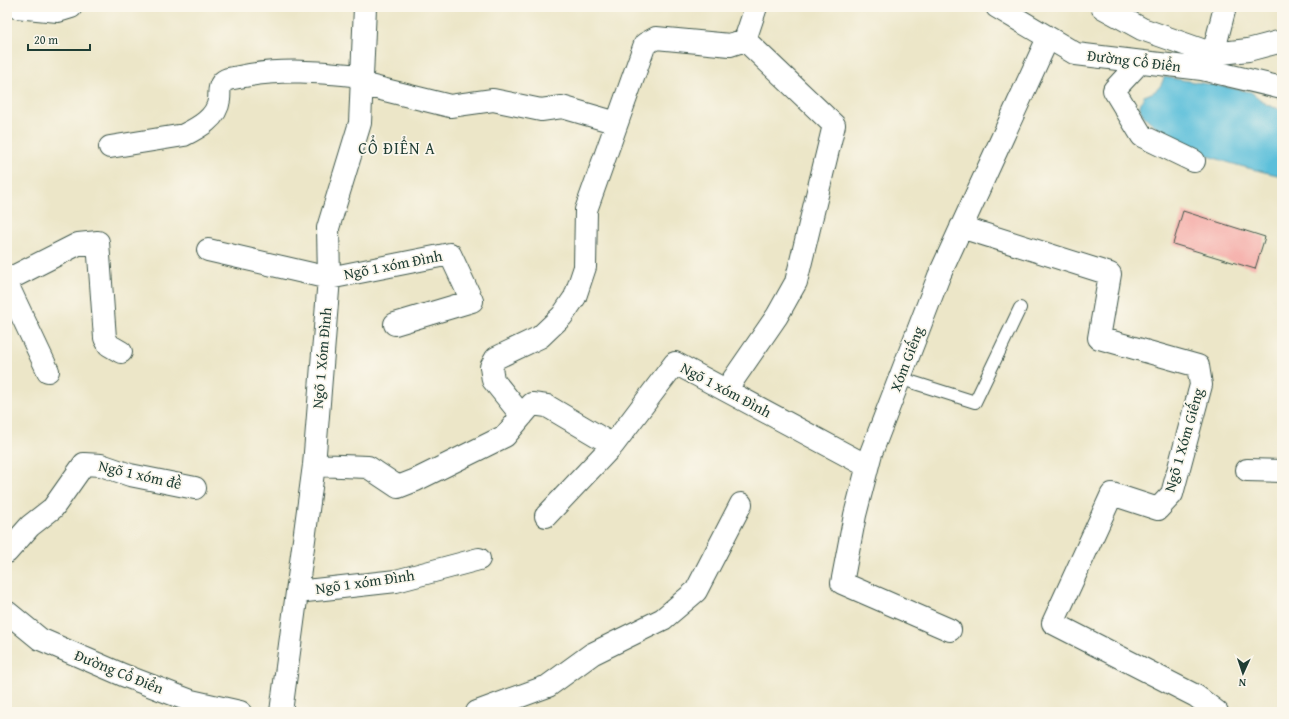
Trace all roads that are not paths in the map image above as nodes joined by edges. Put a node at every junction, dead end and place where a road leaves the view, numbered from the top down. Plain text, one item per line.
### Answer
1 (16, 7) edge
2 (71, 7) edge
3 (365, 7) edge
4 (756, 7) edge
5 (997, 7) edge
6 (1102, 7) edge
7 (1225, 7) edge
8 (1048, 38) junction
9 (745, 40) junction
10 (1282, 41) edge
11 (1140, 62) junction
12 (1207, 62) junction
13 (361, 80) junction
14 (1282, 88) edge
15 (617, 122) junction
16 (110, 147) dead end
17 (1194, 161) dead end
18 (961, 227) junction
19 (208, 250) dead end
20 (329, 278) junction
21 (7, 280) edge
22 (7, 284) edge
23 (1020, 308) dead end
24 (395, 324) dead end
25 (121, 352) dead end
26 (48, 371) dead end
27 (899, 378) junction
28 (726, 390) junction
29 (522, 416) junction
30 (613, 446) junction
31 (314, 465) junction
32 (867, 466) junction
33 (1247, 470) dead end
34 (1282, 471) edge
35 (195, 488) dead end
36 (741, 504) dead end
37 (546, 516) dead end
38 (7, 552) edge
39 (480, 558) dead end
40 (298, 592) junction
41 (7, 612) edge
42 (950, 630) dead end
43 (240, 712) edge
44 (281, 712) edge
45 (477, 712) edge
46 (1217, 712) edge

1 - 2 street
3 - 13 street, Ngõ 1 Xóm Đình
4 - 9 street
5 - 8 street, Đường Cổ Điển
6 - 12 street
7 - 12 street
8 - 11 street, Đường Cổ Điển
8 - 18 street, Xóm Giếng
9 - 15 street
9 - 28 street
10 - 12 street
11 - 12 street, Đường Cổ Điển
11 - 17 street
12 - 14 street, Đường Cổ Điển
13 - 15 street
13 - 16 street
13 - 20 street, Ngõ 1 Xóm Đình
15 - 29 street
18 - 27 street, Xóm Giếng
18 - 46 street, Ngõ 1 Xóm Giếng
19 - 20 street, Ngõ 1 xóm Đình
20 - 24 street, Ngõ 1 xóm Đình
20 - 31 street, Ngõ 1 Xóm Đình
21 - 25 street
22 - 26 street
23 - 27 lane
27 - 32 street, Xóm Giếng
28 - 30 street, Ngõ 1 xóm Đình
28 - 32 street, Ngõ 1 xóm Đình
29 - 30 street
29 - 31 street
30 - 37 street, Ngõ 1 xóm Đình
31 - 40 street, Ngõ 1 Xóm Đình
32 - 42 street, Xóm Giếng
33 - 34 street
35 - 38 street, Ngõ 1 xóm đề
36 - 45 street
39 - 40 street, Ngõ 1 xóm Đình
40 - 44 street, Ngõ 1 Xóm Đình
41 - 43 street, Đường Cổ Điển

